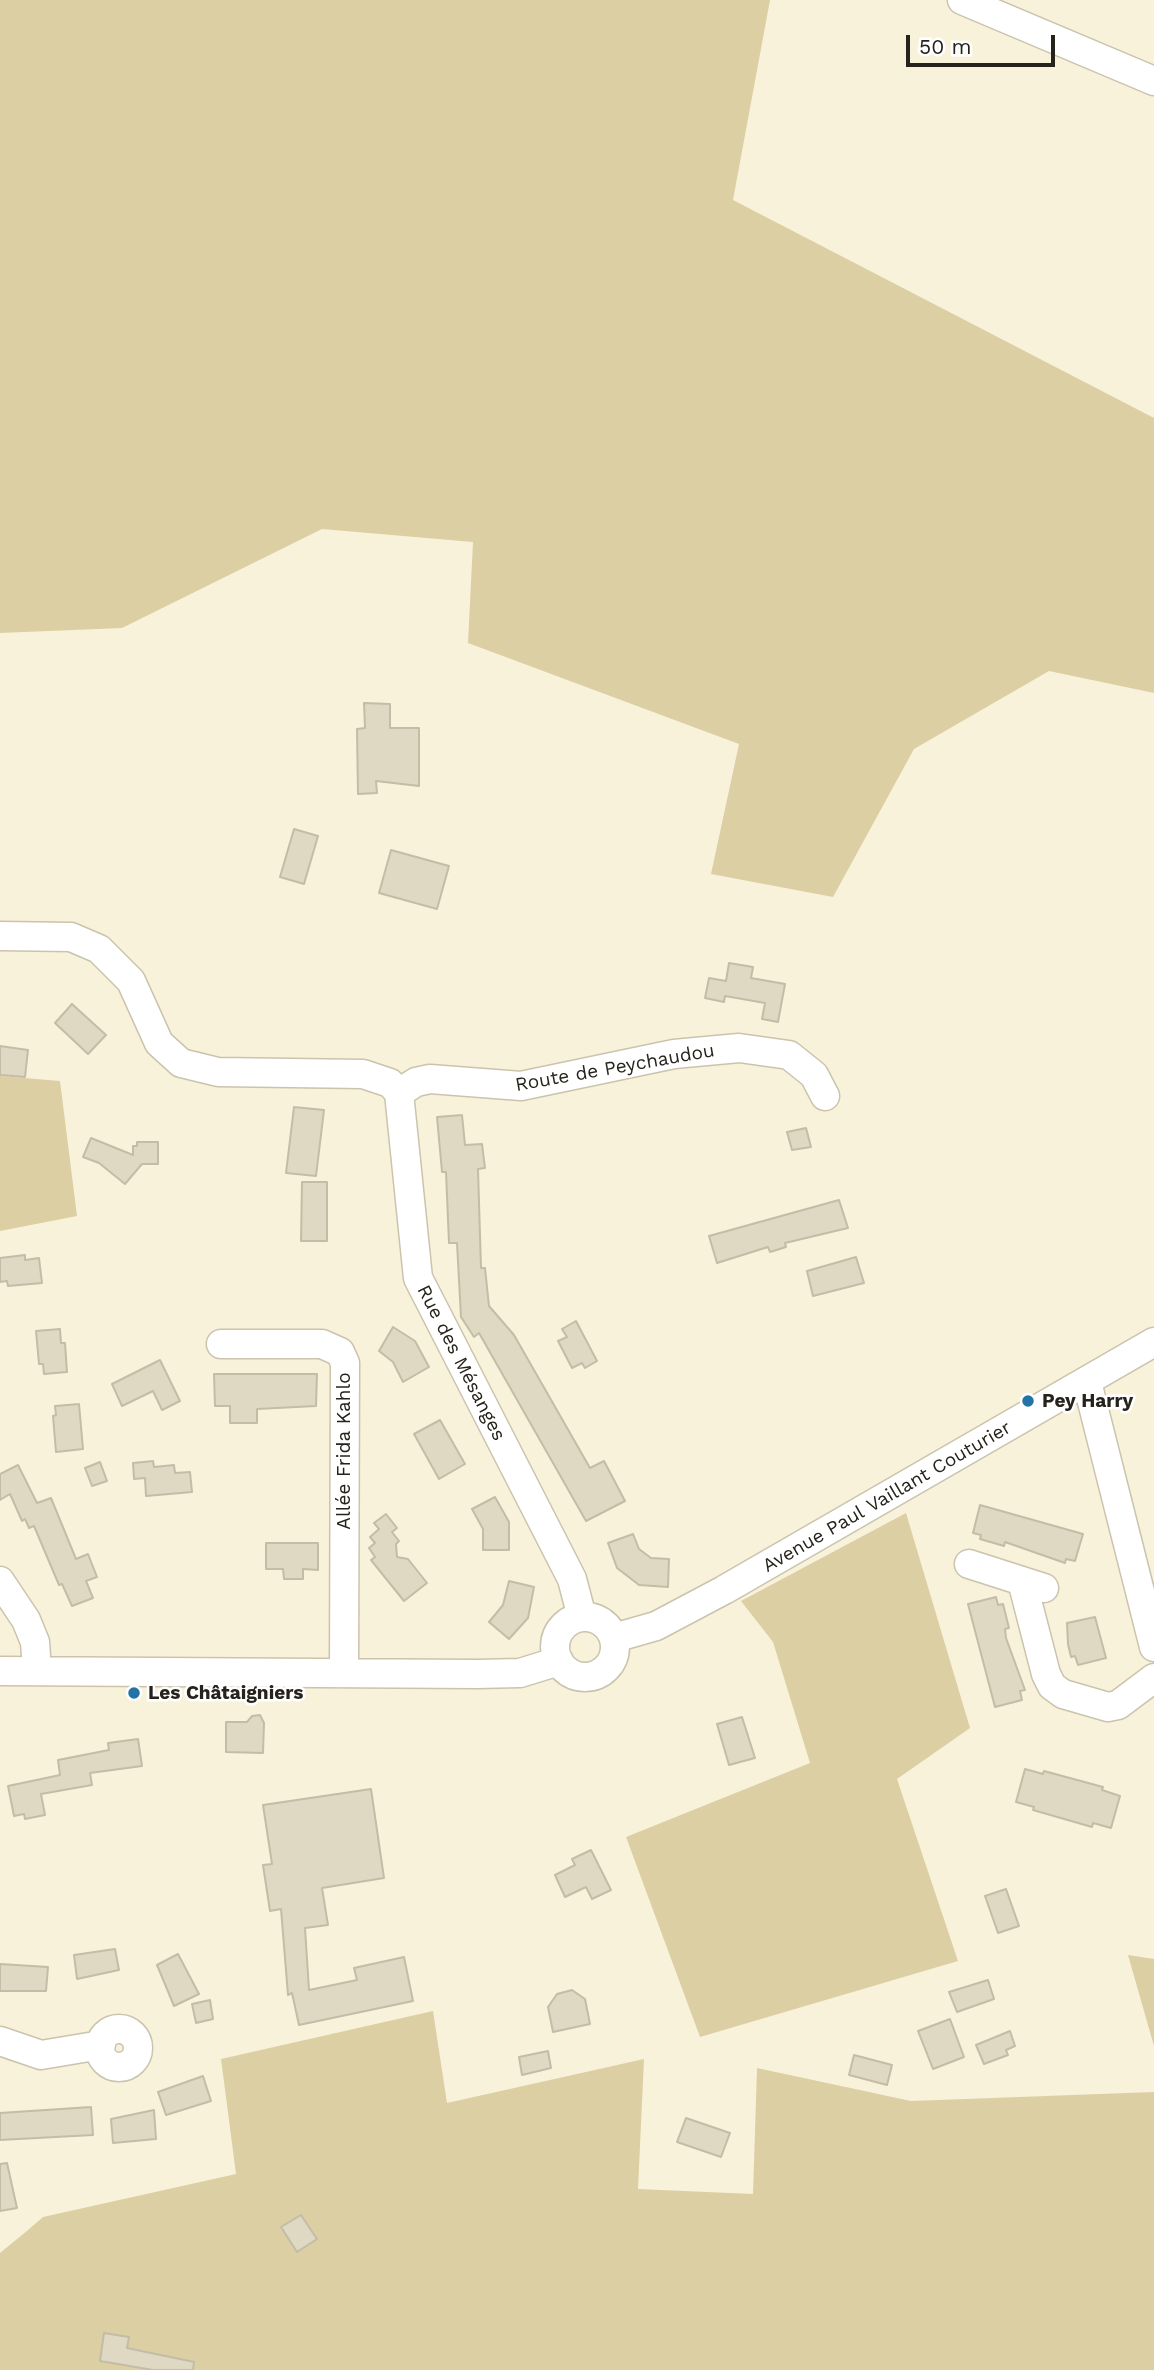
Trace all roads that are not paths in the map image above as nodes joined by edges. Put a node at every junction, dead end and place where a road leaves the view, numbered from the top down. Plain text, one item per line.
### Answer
1 (962, 0) edge
2 (1154, 81) edge
3 (0, 936) edge
4 (398, 1093) junction
5 (825, 1096) dead end
6 (1154, 1342) edge
7 (222, 1344) dead end
8 (1087, 1382) junction
9 (969, 1564) dead end
10 (0, 1581) edge
11 (1150, 1612) edge
12 (582, 1617) junction
13 (614, 1638) junction
14 (1154, 1647) edge
15 (559, 1661) junction
16 (0, 1671) edge
17 (37, 1671) junction
18 (344, 1672) junction
19 (1154, 1678) edge
20 (0, 2041) edge
21 (101, 2045) dead end

1 - 2 street
3 - 4 street
4 - 5 street, Route de Peychaudou
4 - 12 street, Rue des Mésanges
6 - 8 street, Avenue Paul Vaillant Couturier
7 - 18 street, Allée Frida Kahlo
8 - 11 street
8 - 13 street, Avenue Paul Vaillant Couturier
9 - 19 street
10 - 17 street
11 - 14 street
12 - 13 street
12 - 15 street
13 - 15 street
15 - 18 street
16 - 17 street
17 - 18 street
20 - 21 street

